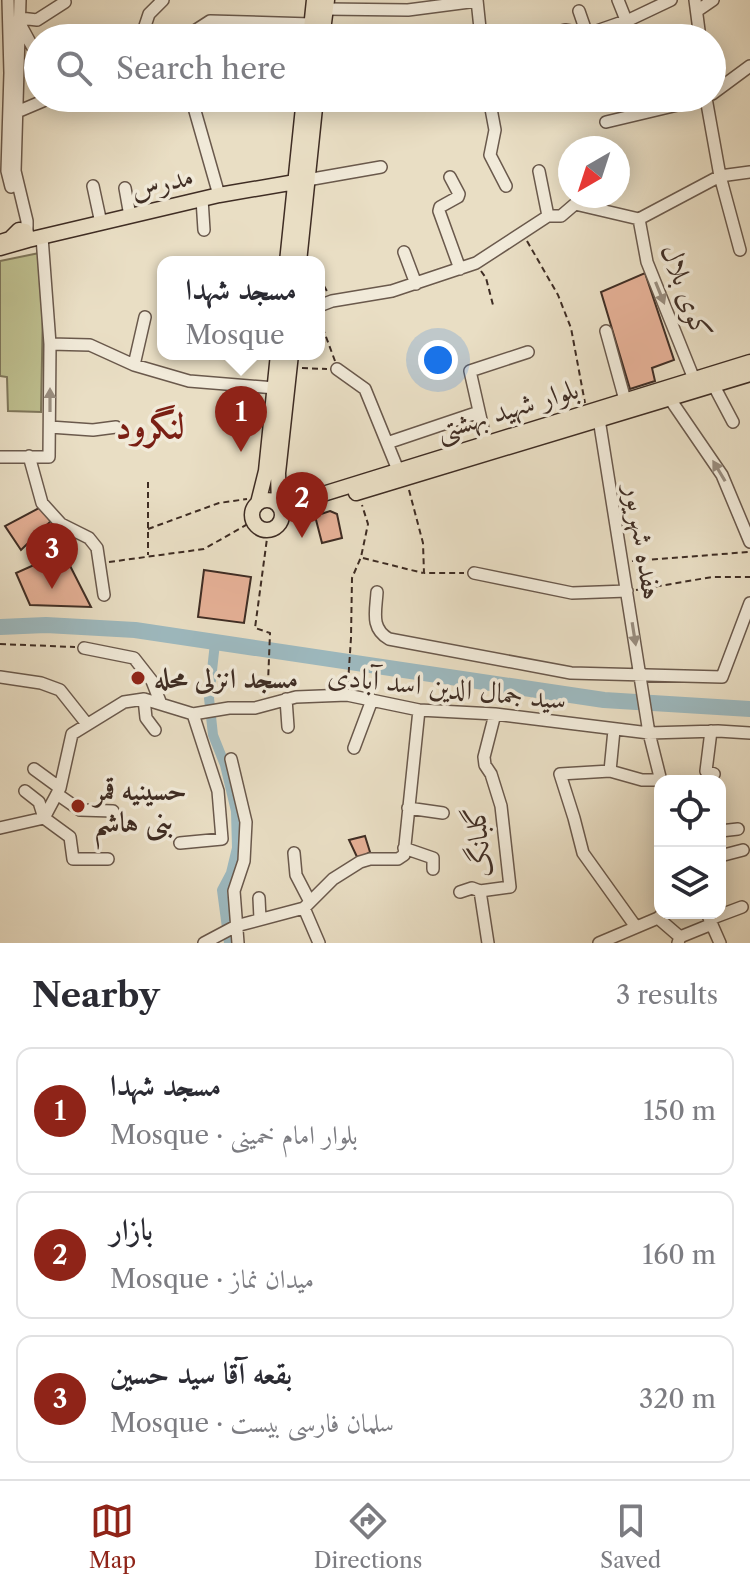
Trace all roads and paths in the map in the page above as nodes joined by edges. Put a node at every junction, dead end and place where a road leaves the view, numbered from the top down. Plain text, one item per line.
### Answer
1 (20, 0) edge
2 (163, 0) edge
3 (477, 0) edge
4 (618, 0) edge
5 (671, 0) edge
6 (713, 0) edge
7 (65, 2) dead end
8 (322, 3) edge
9 (5, 6) edge
10 (696, 6) edge
11 (579, 11) dead end
12 (626, 20) junction
13 (20, 21) junction
14 (146, 24) edge
15 (205, 24) edge
16 (240, 24) edge
17 (314, 24) edge
18 (322, 24) edge
19 (480, 24) edge
20 (584, 24) edge
21 (616, 24) edge
22 (24, 29) edge
23 (750, 66) edge
24 (726, 84) edge
25 (24, 109) edge
26 (17, 112) junction
27 (195, 112) edge
28 (303, 112) edge
29 (313, 112) edge
30 (492, 112) edge
31 (648, 112) edge
32 (709, 112) edge
33 (606, 122) dead end
34 (381, 167) dead end
35 (539, 171) dead end
36 (750, 172) edge
37 (720, 176) junction
38 (450, 177) dead end
39 (301, 181) junction
40 (93, 186) dead end
41 (506, 186) dead end
42 (125, 188) dead end
43 (219, 195) junction
44 (202, 199) junction
45 (130, 216) junction
46 (548, 216) junction
47 (639, 219) junction
48 (101, 223) junction
49 (204, 230) dead end
50 (522, 232) junction
51 (29, 235) junction
52 (0, 242) edge
53 (0, 248) edge
54 (740, 250) dead end
55 (404, 252) dead end
56 (288, 256) edge
57 (299, 256) edge
58 (476, 263) junction
59 (460, 269) junction
60 (416, 284) junction
61 (325, 288) edge
62 (332, 301) junction
63 (325, 304) edge
64 (493, 305) dead end
65 (145, 317) dead end
66 (606, 331) dead end
67 (325, 334) edge
68 (50, 344) junction
69 (528, 352) dead end
70 (277, 360) edge
71 (290, 361) edge
72 (750, 362) edge
73 (134, 365) junction
74 (337, 369) junction
75 (750, 374) edge
76 (694, 379) junction
77 (714, 386) junction
78 (275, 388) junction
79 (670, 399) junction
80 (625, 400) junction
81 (479, 412) junction
82 (593, 415) junction
83 (733, 422) dead end
84 (50, 427) junction
85 (116, 427) dead end
86 (486, 442) junction
87 (387, 443) junction
88 (29, 456) junction
89 (0, 457) edge
90 (402, 474) junction
91 (148, 482) dead end
92 (359, 492) junction
93 (259, 499) junction
94 (281, 509) junction
95 (253, 521) junction
96 (148, 529) junction
97 (268, 531) junction
98 (750, 542) edge
99 (750, 552) edge
100 (148, 557) junction
101 (361, 557) junction
102 (623, 562) junction
103 (100, 563) junction
104 (424, 573) junction
105 (474, 573) joint
106 (750, 577) edge
107 (627, 591) junction
108 (377, 592) dead end
109 (104, 595) dead end
110 (750, 603) edge
111 (747, 620) edge
112 (0, 644) edge
113 (84, 648) joint
114 (640, 673) junction
115 (0, 677) edge
116 (348, 681) dead end
117 (291, 698) junction
118 (144, 699) junction
119 (372, 700) junction
120 (161, 704) junction
121 (419, 710) junction
122 (193, 714) junction
123 (495, 714) junction
124 (87, 724) junction
125 (288, 727) dead end
126 (155, 730) dead end
127 (614, 730) junction
128 (711, 731) junction
129 (649, 733) junction
130 (750, 733) edge
131 (354, 748) dead end
132 (231, 759) dead end
133 (34, 769) dead end
134 (610, 771) junction
135 (714, 774) dead end
136 (659, 775) edge
137 (654, 780) edge
138 (25, 791) dead end
139 (59, 791) junction
140 (408, 808) junction
141 (113, 811) dead end
142 (443, 813) dead end
143 (44, 818) junction
144 (0, 828) edge
145 (738, 829) dead end
146 (726, 830) edge
147 (180, 843) dead end
148 (404, 848) junction
149 (743, 850) dead end
150 (294, 853) dead end
151 (726, 854) edge
152 (108, 859) dead end
153 (433, 869) dead end
154 (480, 891) junction
155 (460, 892) dead end
156 (259, 898) dead end
157 (307, 905) junction
158 (742, 907) dead end
159 (726, 913) edge
160 (654, 918) edge
161 (260, 919) junction
162 (664, 919) edge
163 (710, 919) edge
164 (236, 926) junction
165 (636, 927) junction
166 (208, 940) edge
167 (679, 940) edge
168 (238, 943) edge
169 (319, 943) edge
170 (488, 943) edge
171 (599, 943) edge
172 (720, 943) edge

1 - 13 street
2 - 14 street
3 - 8 street
3 - 19 street
4 - 12 street
5 - 12 street
6 - 10 street
7 - 13 street
8 - 17 main road
8 - 18 main road
9 - 51 street
11 - 20 street
12 - 21 street
13 - 22 street
13 - 26 street
15 - 16 street
23 - 24 street
25 - 26 street
26 - 51 street
27 - 43 street
28 - 39 main road
29 - 39 main road
30 - 41 street
31 - 33 street
32 - 37 street
34 - 39 street
35 - 46 street
36 - 37 street
37 - 47 street
37 - 54 street
38 - 59 street
39 - 43 main road, مدرس
39 - 56 main road
39 - 57 main road
40 - 48 street
42 - 45 street
43 - 44 main road, مدرس
44 - 45 main road, مدرس
44 - 49 street
45 - 48 main road, مدرس
46 - 47 street
46 - 50 street
47 -> 76 street, کوی بلال
48 - 51 main road, مدرس
50 - 58 street
50 - 82 path
51 - 52 main road
51 - 53 main road, مدرس
51 - 68 street
55 - 60 street
58 - 59 street
58 - 64 path
59 - 60 street
60 - 62 street
61 - 62 path
62 - 63 street
65 - 73 street
66 - 80 street
67 - 74 path
68 - 73 street
84 -> 68 street
69 - 81 street
70 - 78 main road
71 - 74 path
71 - 94 main road
72 - 76 main road, بلوار شهید بهشتی
73 - 78 street
74 - 87 street
75 - 77 main road, بلوار شهید بهشتی
76 - 80 main road, بلوار شهید بهشتی
77 - 79 main road, بلوار شهید بهشتی
77 - 83 street
78 - 93 main road
79 - 82 main road, بلوار شهید بهشتی
98 -> 79 street
80 - 82 main road, بلوار شهید بهشتی
81 - 86 street
81 - 87 street
82 - 86 main road, بلوار شهید بهشتی
82 - 90 main road, بلوار شهید بهشتی
82 - 102 street, هفده شهریور
84 - 85 street
84 - 88 street
86 - 90 main road, بلوار شهید بهشتی
87 - 90 street
88 - 89 street
88 - 103 street
90 - 92 main road, بلوار شهید بهشتی
90 - 94 main road, بلوار شهید بهشتی
90 - 104 path
91 - 96 path
92 - 94 main road, بلوار شهید بهشتی
92 - 101 path
93 - 94 main road
93 - 95 main road
93 - 96 path
94 - 97 main road
95 - 97 main road
95 - 100 path
96 - 100 path
97 - 117 path
99 - 102 path
100 - 103 path
101 - 104 path
101 - 116 path
102 - 107 street, هفده شهریور
103 - 109 street
104 - 105 path
105 - 107 street
106 - 107 path
107 -> 114 street, هفده شهریور
108 - 114 street
110 - 111 street
111 - 114 street
112 - 113 path
113 - 120 street
114 - 129 street, هفده شهریور
115 - 124 street
117 - 119 street, سید جمال الدین اسد آبادی
117 - 122 street, سید جمال الدین اسد آبادی
117 - 125 street
118 - 120 street
118 - 124 street
118 - 126 street
119 - 121 street, سید جمال الدین اسد آبادی
119 - 131 street
120 - 122 street
121 - 123 street, سید جمال الدین اسد آبادی
121 - 140 street
122 - 147 street
123 - 127 street, سید جمال الدین اسد آبادی
123 - 154 street, گلبانگ
124 - 139 street
127 - 129 street, سید جمال الدین اسد آبادی
127 - 134 street
128 - 129 street, سید جمال الدین اسد آبادی
128 - 130 street, سید جمال الدین اسد آبادی
128 - 135 street
129 - 136 street
132 - 164 street
133 - 139 street
134 - 137 street
134 - 165 street
138 - 143 street
139 - 141 street
139 - 143 street
140 - 142 street
140 - 148 street
143 - 144 street
143 - 152 street
145 - 146 street
148 - 153 street
148 - 157 street
149 - 151 street
150 - 157 street
154 - 155 street
154 - 170 street, گلبانگ
156 - 161 street
157 - 161 street
157 - 169 street
158 - 159 street
160 - 165 street
161 - 164 street
162 - 167 street
163 - 167 street
163 - 172 street
164 - 166 street
164 - 168 street
165 - 171 street

